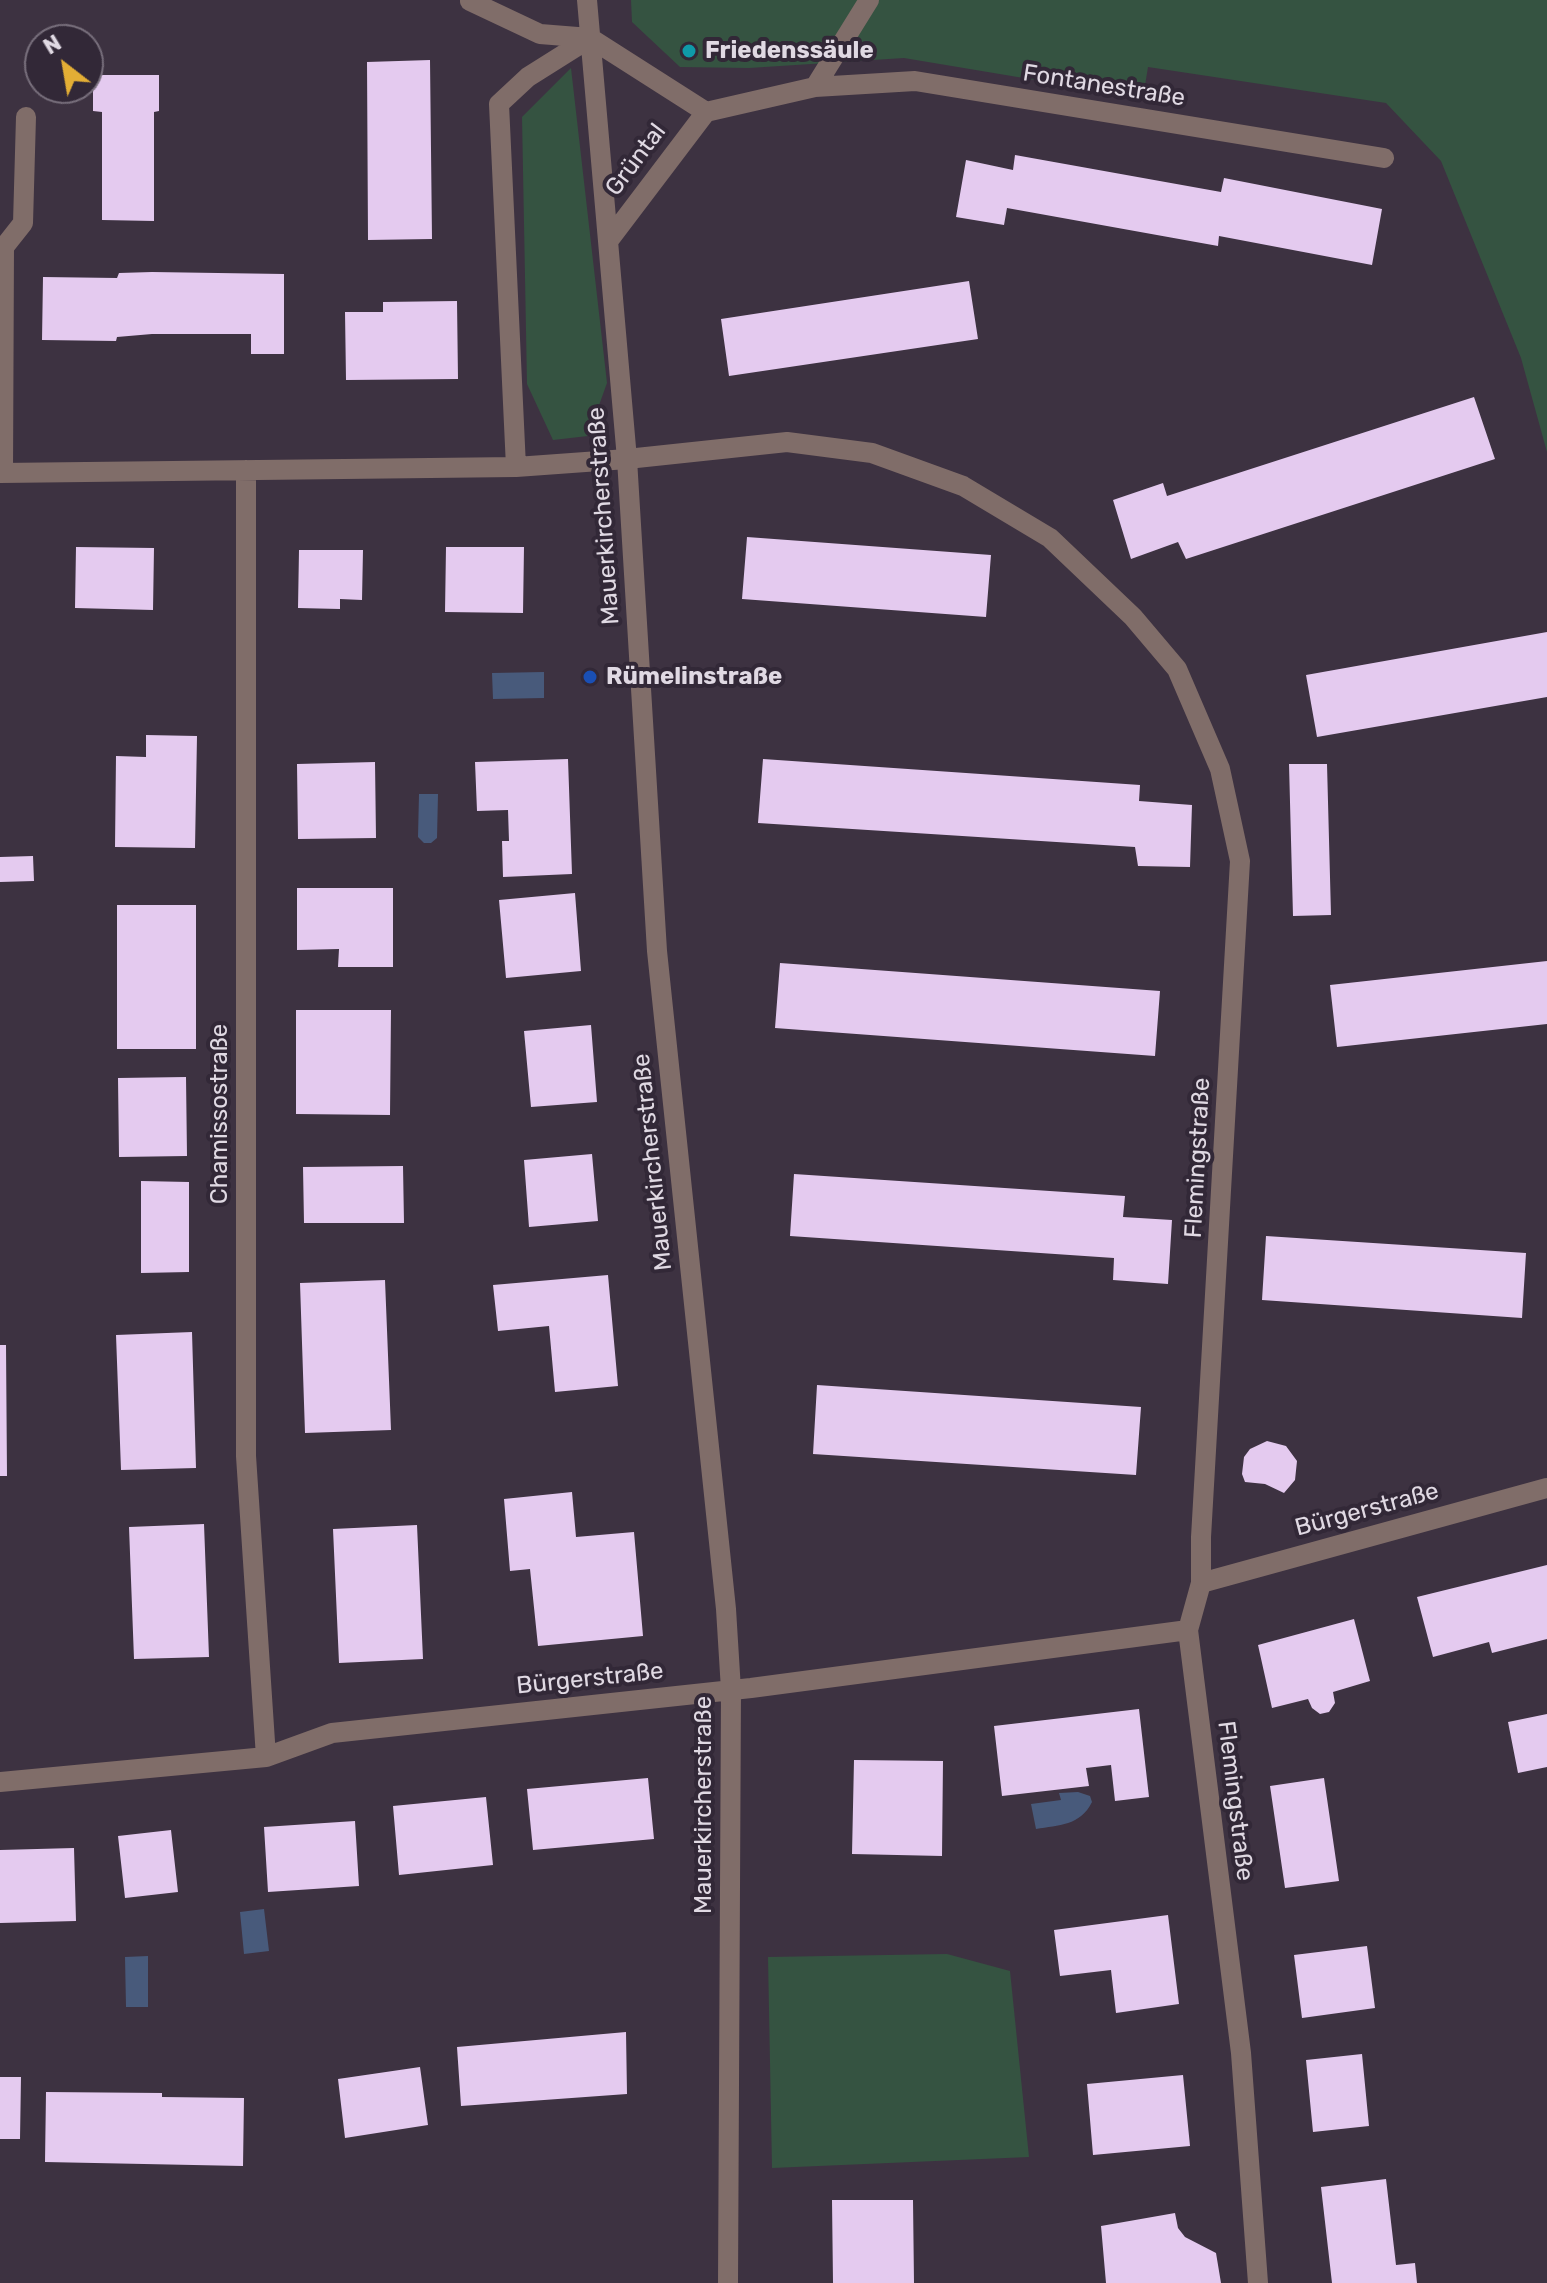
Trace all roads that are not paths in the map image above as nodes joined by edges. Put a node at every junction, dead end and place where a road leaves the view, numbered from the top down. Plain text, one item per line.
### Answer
1 (587, 0) edge
2 (869, 0) edge
3 (470, 1) edge
4 (590, 38) junction
5 (815, 87) junction
6 (706, 112) junction
7 (26, 117) dead end
8 (1384, 158) dead end
9 (609, 240) junction
10 (627, 459) junction
11 (516, 467) junction
12 (246, 470) junction
13 (2, 473) edge
14 (1547, 1488) edge
15 (1201, 1583) junction
16 (1188, 1630) junction
17 (731, 1690) junction
18 (266, 1757) junction
19 (0, 1782) edge
20 (728, 2283) edge
21 (1258, 2283) edge

1 - 4 street, Mauerkircherstraße
2 - 5 street
3 - 4 street
4 - 6 street, Grüntal
4 - 9 street, Mauerkircherstraße
4 - 11 street
5 - 6 street
5 - 8 street, Fontanestraße
6 - 9 street, Grüntal
7 - 13 street
9 - 10 street, Mauerkircherstraße
10 - 11 street
10 - 15 street, Flemingstraße
10 - 17 street, Mauerkircherstraße
11 - 12 street
12 - 13 street
12 - 18 street, Chamissostraße
14 - 15 street, Bürgerstraße
15 - 16 street, Flemingstraße
16 - 17 street, Bürgerstraße
16 - 21 street, Flemingstraße
17 - 18 street, Bürgerstraße
17 - 20 street, Mauerkircherstraße
18 - 19 street, Bürgerstraße

